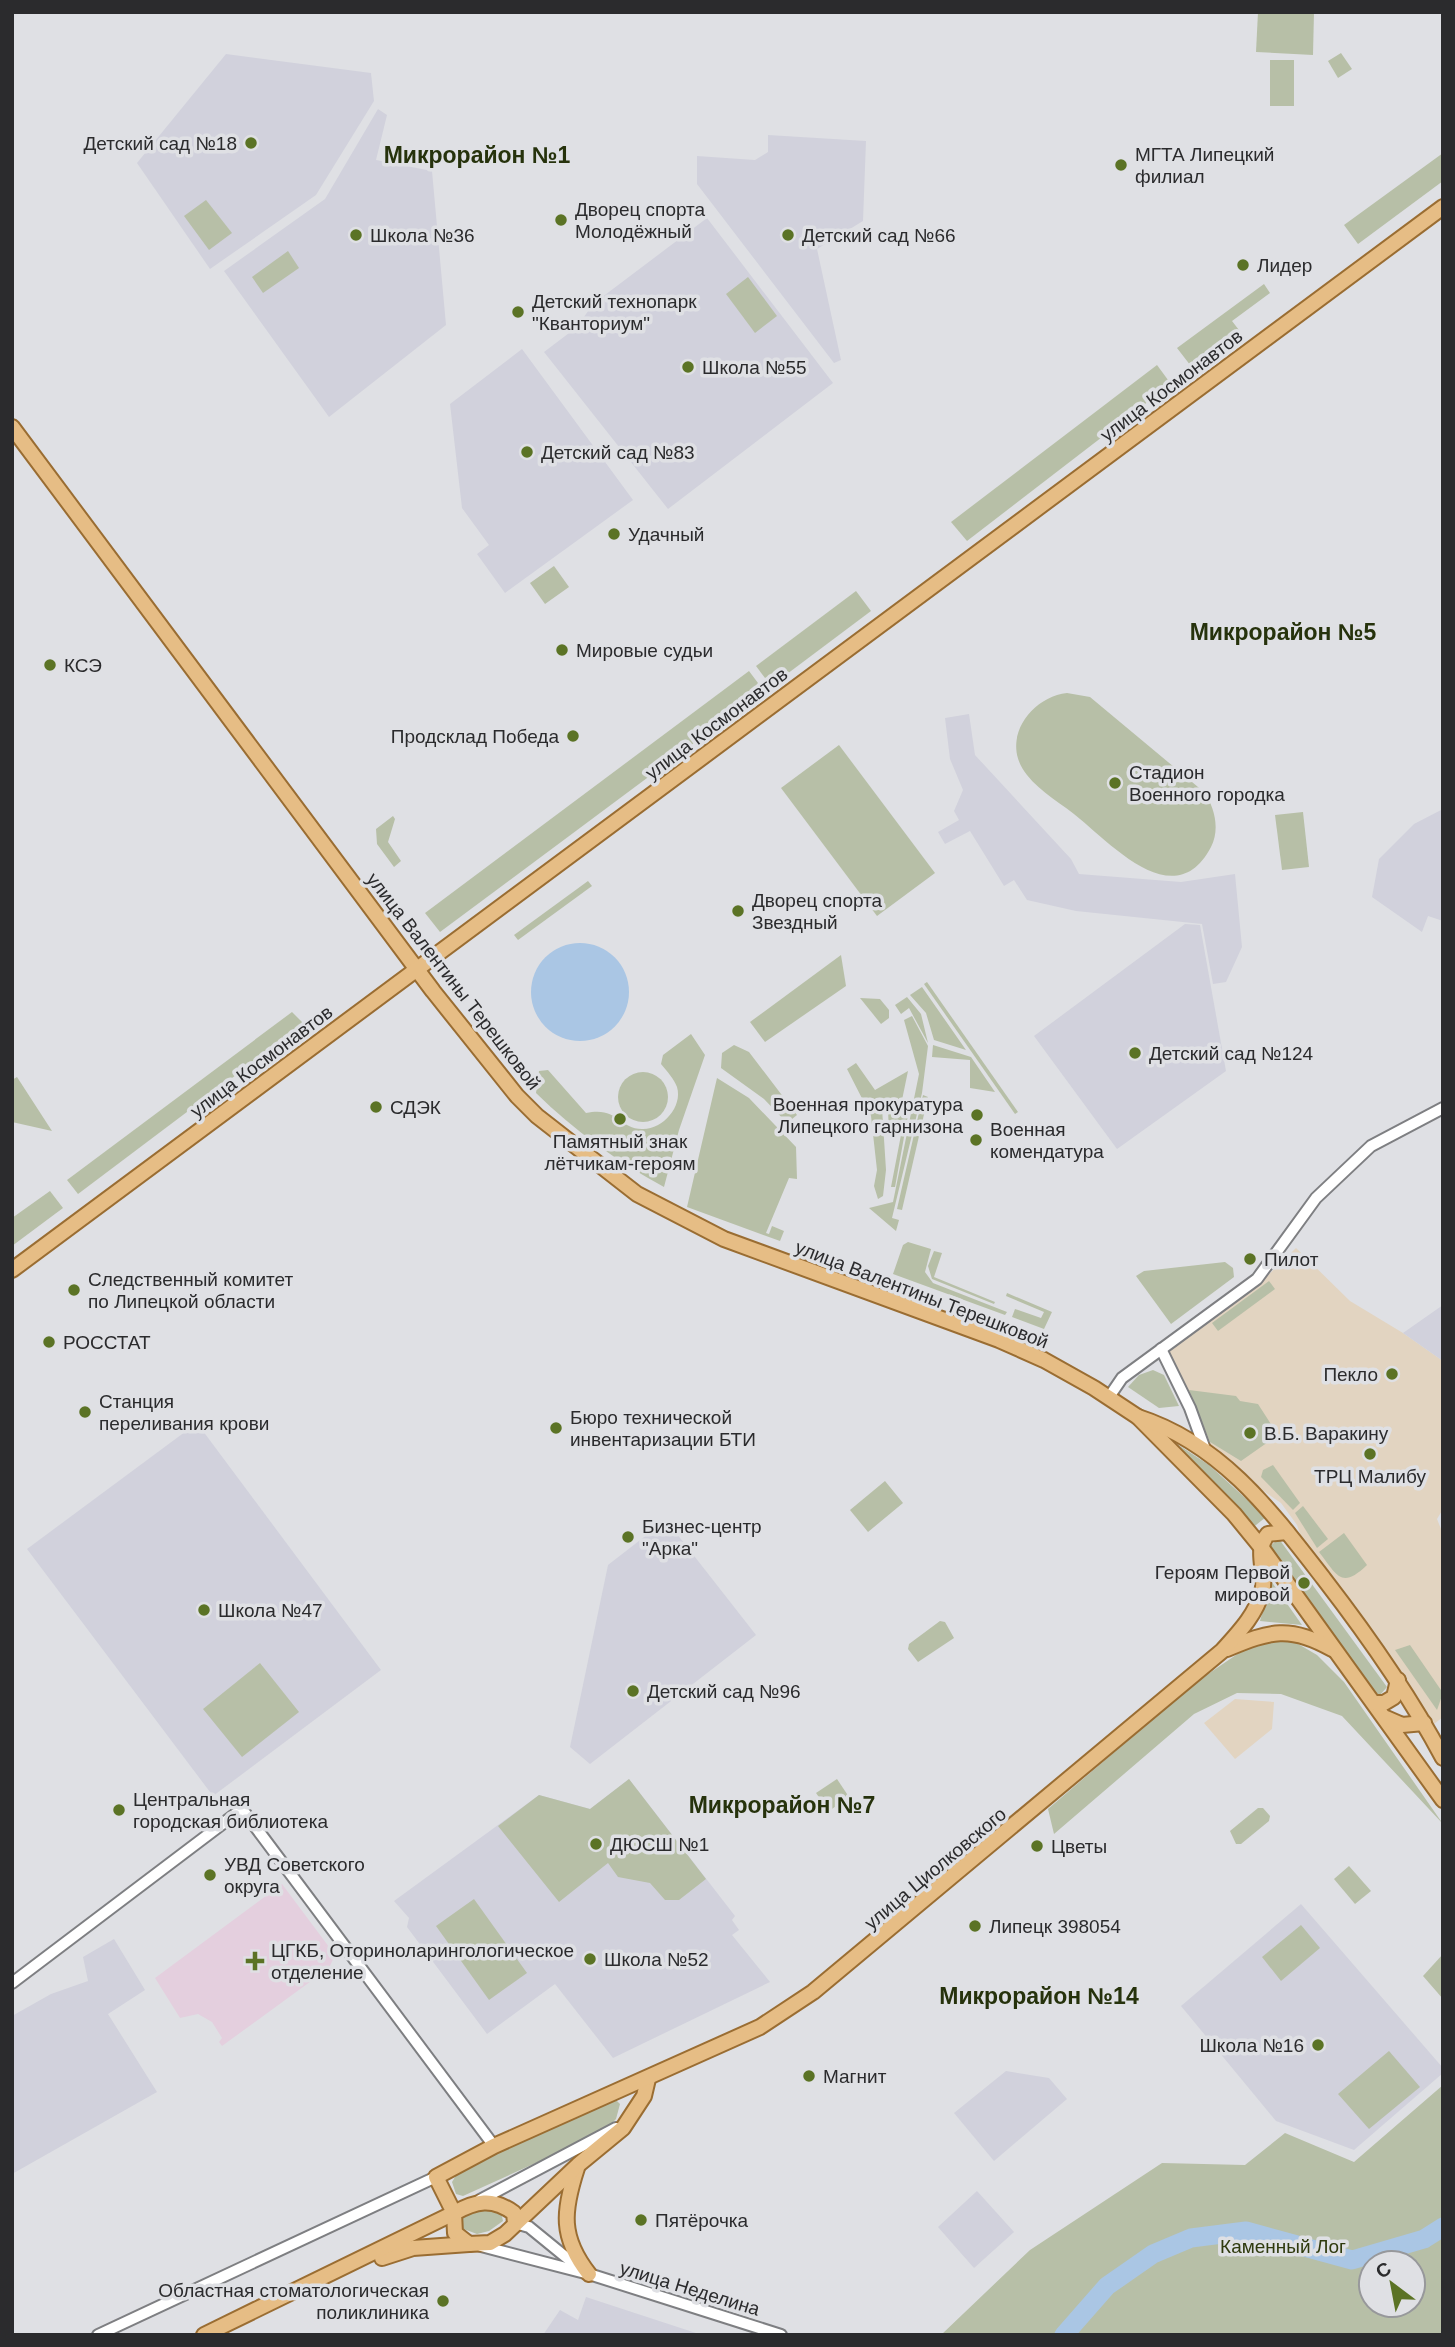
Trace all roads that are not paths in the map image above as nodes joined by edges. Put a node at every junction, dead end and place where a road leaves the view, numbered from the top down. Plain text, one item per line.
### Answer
1 (1443, 207) edge
2 (12, 427) edge
3 (417, 969) junction
4 (1443, 1108) edge
5 (12, 1270) edge
6 (1161, 1349) junction
7 (1140, 1364) junction
8 (1170, 1367) junction
9 (1109, 1397) junction
10 (1138, 1417) junction
11 (1206, 1452) junction
12 (1287, 1532) junction
13 (1261, 1547) junction
14 (1222, 1651) junction
15 (1336, 1651) junction
16 (1398, 1680) junction
17 (1375, 1703) junction
18 (1386, 1718) junction
19 (1424, 1723) junction
20 (1443, 1758) edge
21 (1443, 1800) edge
22 (12, 1983) edge
23 (648, 2078) junction
24 (628, 2122) junction
25 (494, 2146) junction
26 (578, 2165) junction
27 (436, 2177) junction
28 (480, 2200) junction
29 (454, 2213) junction
30 (515, 2223) junction
31 (474, 2245) junction
32 (589, 2274) junction
33 (331, 2275) junction
34 (98, 2335) edge
35 (204, 2335) edge
36 (781, 2335) edge

1 - 3 main road, улица Космонавтов
2 - 3 main road, улица Валентины Терешковой
3 - 5 main road, улица Космонавтов
3 - 9 main road, улица Валентины Терешковой
4 - 6 street
6 - 7 street
6 - 8 street
7 - 8 street
7 - 9 street
8 - 11 street
9 - 10 main road, улица Валентины Терешковой
10 - 11 main road, улица Валентины Терешковой
10 - 13 main road, улица Валентины Терешковой
11 - 12 main road, улица Валентины Терешковой
12 - 13 main road
12 - 16 main road, улица Валентины Терешковой
13 - 14 main road
13 - 15 main road, улица Валентины Терешковой
14 - 15 main road
14 - 23 main road, улица Циолковского
15 - 17 main road, улица Валентины Терешковой
16 - 17 main road
16 - 19 main road, улица Валентины Терешковой
17 - 18 main road, улица Валентины Терешковой
18 - 19 main road
18 - 21 main road, улица Валентины Терешковой
19 - 20 main road, улица Валентины Терешковой
22 - 25 street
23 - 24 main road
23 - 25 main road, улица Циолковского
24 - 26 main road
24 - 28 street
25 - 27 main road, улица Циолковского
26 - 30 main road
26 - 32 main road
27 - 29 main road
27 - 34 street
28 - 29 main road
28 - 30 main road
29 - 31 main road
29 - 33 main road
30 - 31 main road
30 - 32 street, улица Неделина
31 - 32 street, улица Неделина
31 - 33 main road
32 - 36 street, улица Неделина
33 - 35 main road

